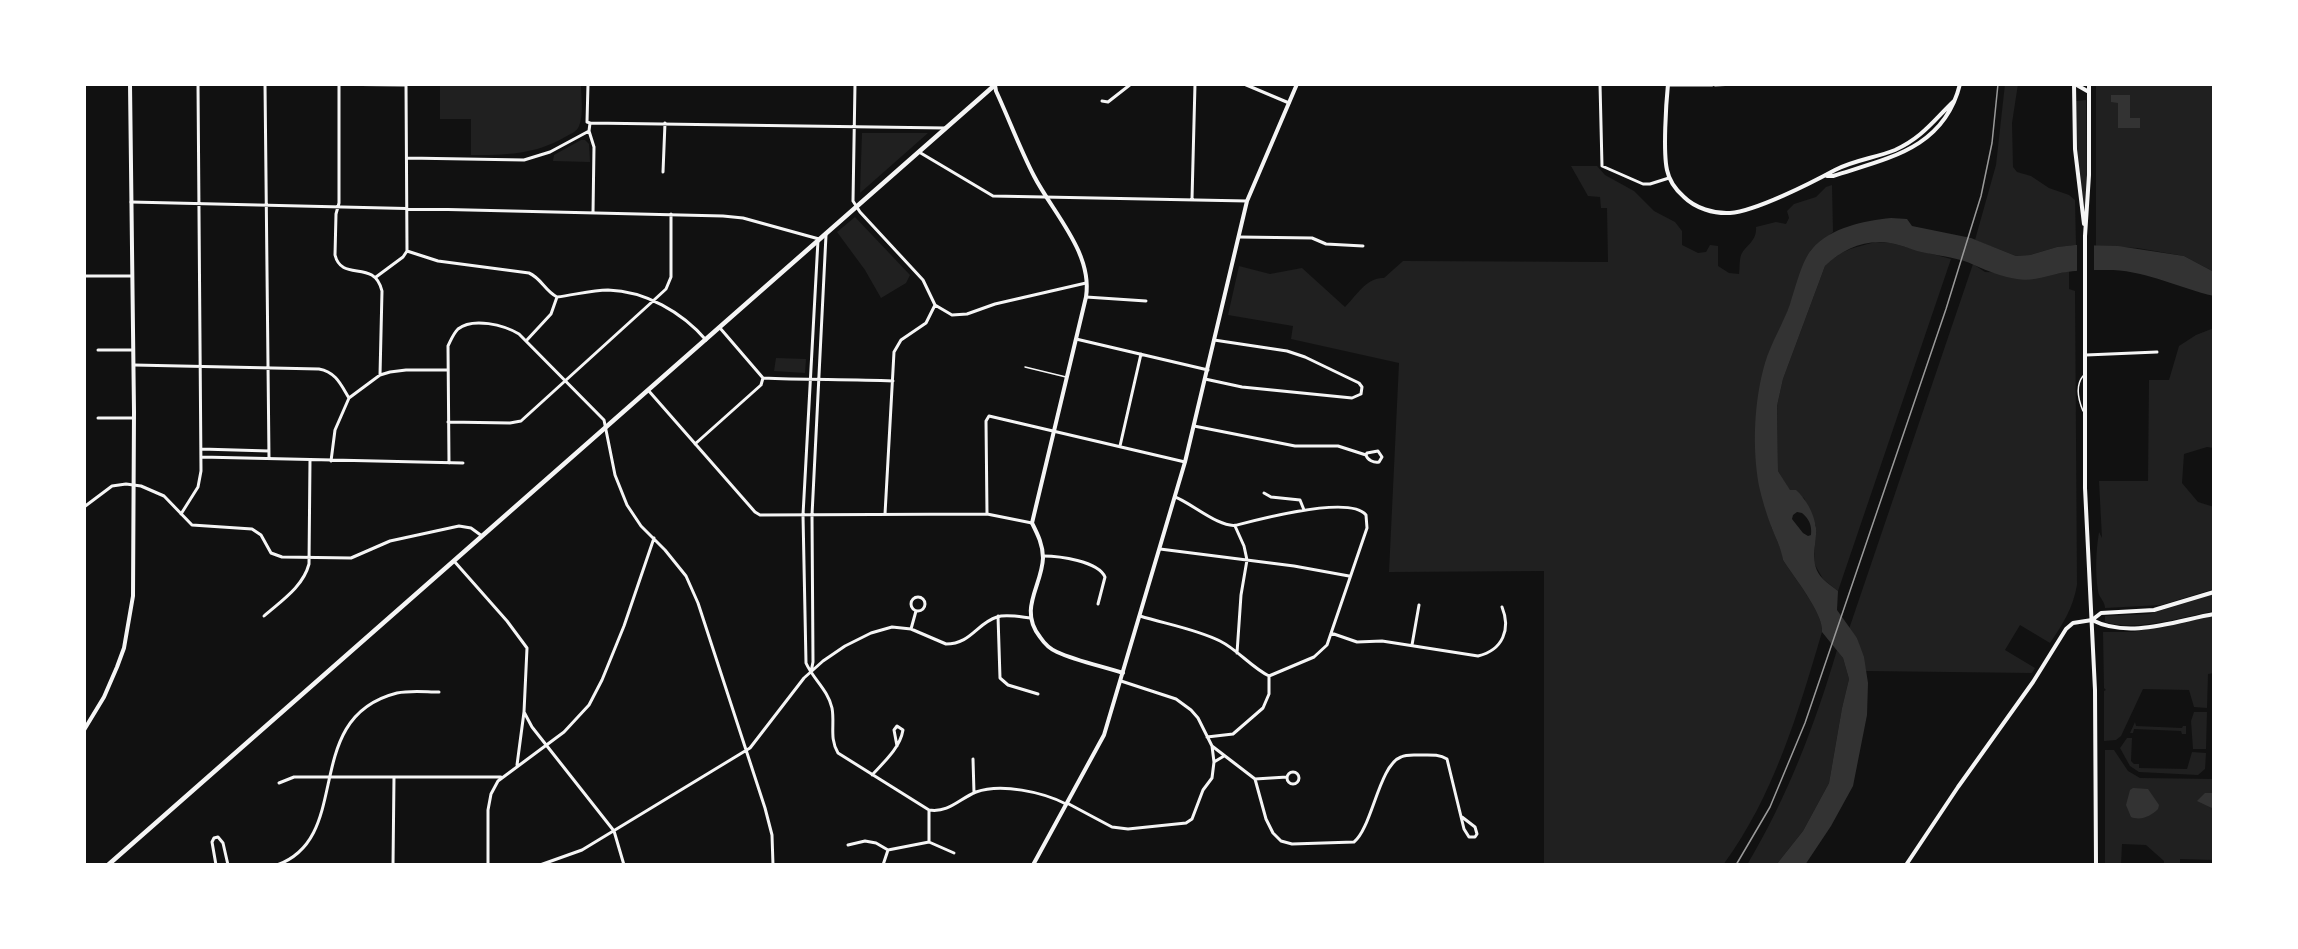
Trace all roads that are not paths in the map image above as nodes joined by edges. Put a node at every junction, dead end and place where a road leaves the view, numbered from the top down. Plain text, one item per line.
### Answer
1 (130, 84) edge
2 (198, 84) edge
3 (265, 84) edge
4 (317, 84) edge
5 (339, 84) edge
6 (588, 84) edge
7 (855, 84) edge
8 (996, 84) edge
9 (1131, 84) edge
10 (1195, 84) edge
11 (1244, 84) edge
12 (1297, 84) edge
13 (1600, 84) edge
14 (1668, 84) edge
15 (1735, 84) edge
16 (1960, 84) edge
17 (2074, 84) edge
18 (2089, 84) edge
19 (406, 85) edge
20 (1713, 85) edge
21 (2089, 92) junction
22 (1102, 101) dead end
23 (1289, 103) junction
24 (590, 123) junction
25 (665, 123) junction
26 (855, 127) junction
27 (945, 128) junction
28 (589, 131) junction
29 (919, 152) junction
30 (406, 158) junction
31 (663, 172) dead end
32 (1669, 178) junction
33 (1047, 198) junction
34 (1192, 200) junction
35 (1247, 201) junction
36 (131, 202) junction
37 (199, 203) junction
38 (266, 205) junction
39 (338, 207) junction
40 (857, 207) junction
41 (407, 208) junction
42 (593, 213) junction
43 (671, 214) junction
44 (825, 234) junction
45 (2085, 236) junction
46 (1239, 237) junction
47 (819, 239) junction
48 (1363, 246) dead end
49 (407, 251) junction
50 (84, 276) edge
51 (132, 276) junction
52 (376, 277) junction
53 (816, 283) junction
54 (1087, 283) junction
55 (824, 284) junction
56 (557, 297) junction
57 (1086, 297) junction
58 (653, 301) junction
59 (1146, 301) dead end
60 (935, 305) junction
61 (720, 327) junction
62 (1076, 339) junction
63 (706, 340) junction
64 (1214, 340) junction
65 (526, 341) junction
66 (133, 350) junction
67 (98, 351) dead end
68 (2157, 352) dead end
69 (1141, 354) junction
70 (2086, 355) junction
71 (133, 365) junction
72 (200, 366) junction
73 (267, 367) junction
74 (1025, 367) dead end
75 (447, 370) junction
76 (1208, 370) junction
77 (380, 375) junction
78 (1066, 377) junction
79 (763, 378) junction
80 (819, 378) junction
81 (1205, 378) junction
82 (811, 379) junction
83 (565, 381) junction
84 (893, 381) junction
85 (648, 390) junction
86 (349, 398) junction
87 (98, 418) dead end
88 (134, 418) junction
89 (448, 422) junction
90 (1194, 426) junction
91 (606, 427) junction
92 (1054, 431) junction
93 (695, 444) junction
94 (1120, 446) junction
95 (201, 449) junction
96 (268, 451) junction
97 (1366, 455) junction
98 (201, 457) junction
99 (268, 458) junction
100 (310, 460) junction
101 (331, 460) junction
102 (1185, 462) junction
103 (449, 463) junction
104 (463, 463) dead end
105 (134, 485) junction
106 (1264, 493) dead end
107 (1175, 497) junction
108 (84, 507) edge
109 (1305, 510) junction
110 (181, 514) junction
111 (803, 514) junction
112 (885, 514) junction
113 (987, 514) junction
114 (812, 515) junction
115 (1032, 524) junction
116 (1235, 526) junction
117 (482, 536) junction
118 (654, 538) junction
119 (1160, 549) junction
120 (1043, 556) junction
121 (309, 557) junction
122 (1247, 560) junction
123 (453, 561) junction
124 (1349, 576) junction
125 (2214, 592) edge
126 (1098, 604) dead end
127 (1419, 605) dead end
128 (1502, 607) dead end
129 (916, 611) junction
130 (2214, 614) edge
131 (264, 616) dead end
132 (998, 616) junction
133 (1140, 616) junction
134 (1031, 618) junction
135 (2092, 620) junction
136 (910, 629) junction
137 (1331, 633) junction
138 (1412, 646) junction
139 (1237, 653) junction
140 (1123, 673) junction
141 (810, 674) junction
142 (1269, 676) junction
143 (1120, 681) junction
144 (439, 692) dead end
145 (1038, 694) dead end
146 (524, 712) junction
147 (84, 730) edge
148 (1207, 737) junction
149 (547, 746) junction
150 (897, 746) junction
151 (1212, 746) junction
152 (746, 751) junction
153 (1224, 756) junction
154 (973, 759) dead end
155 (1214, 762) junction
156 (517, 765) junction
157 (872, 775) junction
158 (394, 777) junction
159 (503, 777) junction
160 (1287, 777) dead end
161 (330, 778) junction
162 (1255, 779) junction
163 (279, 783) dead end
164 (974, 793) junction
165 (1067, 804) junction
166 (929, 810) junction
167 (1462, 818) junction
168 (614, 831) junction
169 (929, 842) junction
170 (848, 845) dead end
171 (888, 850) junction
172 (954, 853) dead end
173 (108, 865) edge
174 (216, 865) edge
175 (228, 865) edge
176 (277, 865) edge
177 (393, 865) edge
178 (488, 865) edge
179 (540, 865) edge
180 (624, 865) edge
181 (773, 865) edge
182 (883, 865) edge
183 (1033, 865) edge
184 (1906, 865) edge
185 (2096, 865) edge

1 - 36 main road
2 - 37 street
3 - 38 street
4 - 5 street
5 - 19 street
5 - 39 street
6 - 24 street
7 - 26 street
8 - 27 main road
8 - 33 main road
9 - 22 street
10 - 34 street
11 - 23 street
12 - 23 main road
13 - 32 street
14 - 20 street
14 - 32 main road
15 - 20 street
16 - 32 main road
17 - 21 main road
17 - 45 main road
18 - 21 main road
19 - 30 street
21 - 45 main road
23 - 35 main road
24 - 25 street
24 - 28 street
25 - 26 street
25 - 31 street
26 - 27 street
26 - 40 street
27 - 29 main road
28 - 30 street
28 - 42 street
29 - 33 street
29 - 40 main road
30 - 41 street
33 - 34 street
33 - 54 main road
34 - 35 street
35 - 46 main road
36 - 37 street
36 - 51 main road
37 - 38 street
37 - 72 street
38 - 39 street
38 - 73 street
39 - 41 street
39 - 52 street
40 - 44 main road
40 - 60 street
41 - 42 street
41 - 49 street
42 - 43 street
43 - 47 street
43 - 58 street
44 - 47 main road
44 - 55 street
45 - 70 main road
46 - 48 street
46 - 64 main road
47 - 53 street
47 - 61 main road
49 - 52 street
49 - 56 street
50 - 51 street
51 - 66 main road
52 - 77 street
53 - 55 street
53 - 82 street
54 - 57 main road
54 - 60 street
55 - 80 street
56 - 58 street
56 - 65 street
57 - 59 street
57 - 62 main road
58 - 63 street
58 - 83 street
60 - 84 street
61 - 63 main road
61 - 79 street
62 - 69 street
62 - 78 main road
63 - 85 main road
64 - 76 main road
64 - 81 street
65 - 75 street
65 - 83 street
66 - 67 street
66 - 71 main road
68 - 70 street
69 - 76 street
69 - 94 street
70 - 135 main road
71 - 72 street
71 - 88 main road
72 - 73 street
72 - 95 street
73 - 86 street
73 - 96 street
74 - 78 lane
75 - 77 street
75 - 89 street
76 - 81 main road
77 - 86 street
78 - 92 main road
79 - 82 street
79 - 93 street
80 - 82 street
80 - 84 street
80 - 114 street
81 - 90 main road
82 - 111 street
83 - 89 street
83 - 91 street
84 - 112 street
85 - 91 main road
85 - 93 street
86 - 101 street
87 - 88 street
88 - 105 main road
89 - 103 street
90 - 97 street
90 - 102 main road
91 - 117 main road
91 - 118 street
92 - 94 street
92 - 113 street
92 - 115 main road
93 - 111 street
94 - 102 street
95 - 96 street
95 - 98 street
96 - 99 street
97 - 97 street
98 - 99 street
98 - 110 street
99 - 100 street
100 - 101 street
100 - 121 street
101 - 103 street
102 - 107 main road
103 - 104 street
105 - 108 street
105 - 110 street
105 - 147 main road
106 - 109 street
107 - 116 street
107 - 119 main road
109 - 116 street
109 - 124 street
110 - 121 street
111 - 114 street
111 - 141 street
112 - 113 street
112 - 114 street
113 - 115 street
114 - 141 street
115 - 120 main road
116 - 122 street
117 - 121 street
117 - 123 main road
118 - 149 street
118 - 152 street
119 - 122 street
119 - 133 main road
120 - 126 street
120 - 134 main road
121 - 131 street
122 - 124 street
122 - 139 street
123 - 146 street
123 - 173 main road
124 - 137 street
125 - 135 main road
127 - 138 street
128 - 138 street
129 - 129 street
129 - 136 street
130 - 135 main road
132 - 134 street
132 - 136 street
132 - 145 street
133 - 139 street
133 - 140 main road
134 - 140 main road
135 - 184 main road
135 - 185 main road
136 - 141 street
137 - 138 street
137 - 142 street
139 - 142 street
140 - 143 main road
141 - 152 street
141 - 157 street
142 - 148 street
143 - 148 street
143 - 165 main road
144 - 161 street
146 - 149 street
146 - 156 street
148 - 151 street
149 - 156 street
149 - 168 street
150 - 150 street
150 - 157 street
151 - 153 street
151 - 155 street
152 - 168 street
152 - 181 street
153 - 155 street
153 - 162 street
154 - 164 street
155 - 165 street
156 - 159 street
157 - 166 street
158 - 159 street
158 - 161 street
158 - 177 street
159 - 178 street
160 - 162 street
161 - 163 street
161 - 176 street
162 - 167 street
164 - 165 street
164 - 166 street
165 - 183 main road
166 - 169 street
167 - 167 street
168 - 179 street
168 - 180 street
169 - 171 street
169 - 172 street
170 - 171 street
171 - 182 street
174 - 175 street

